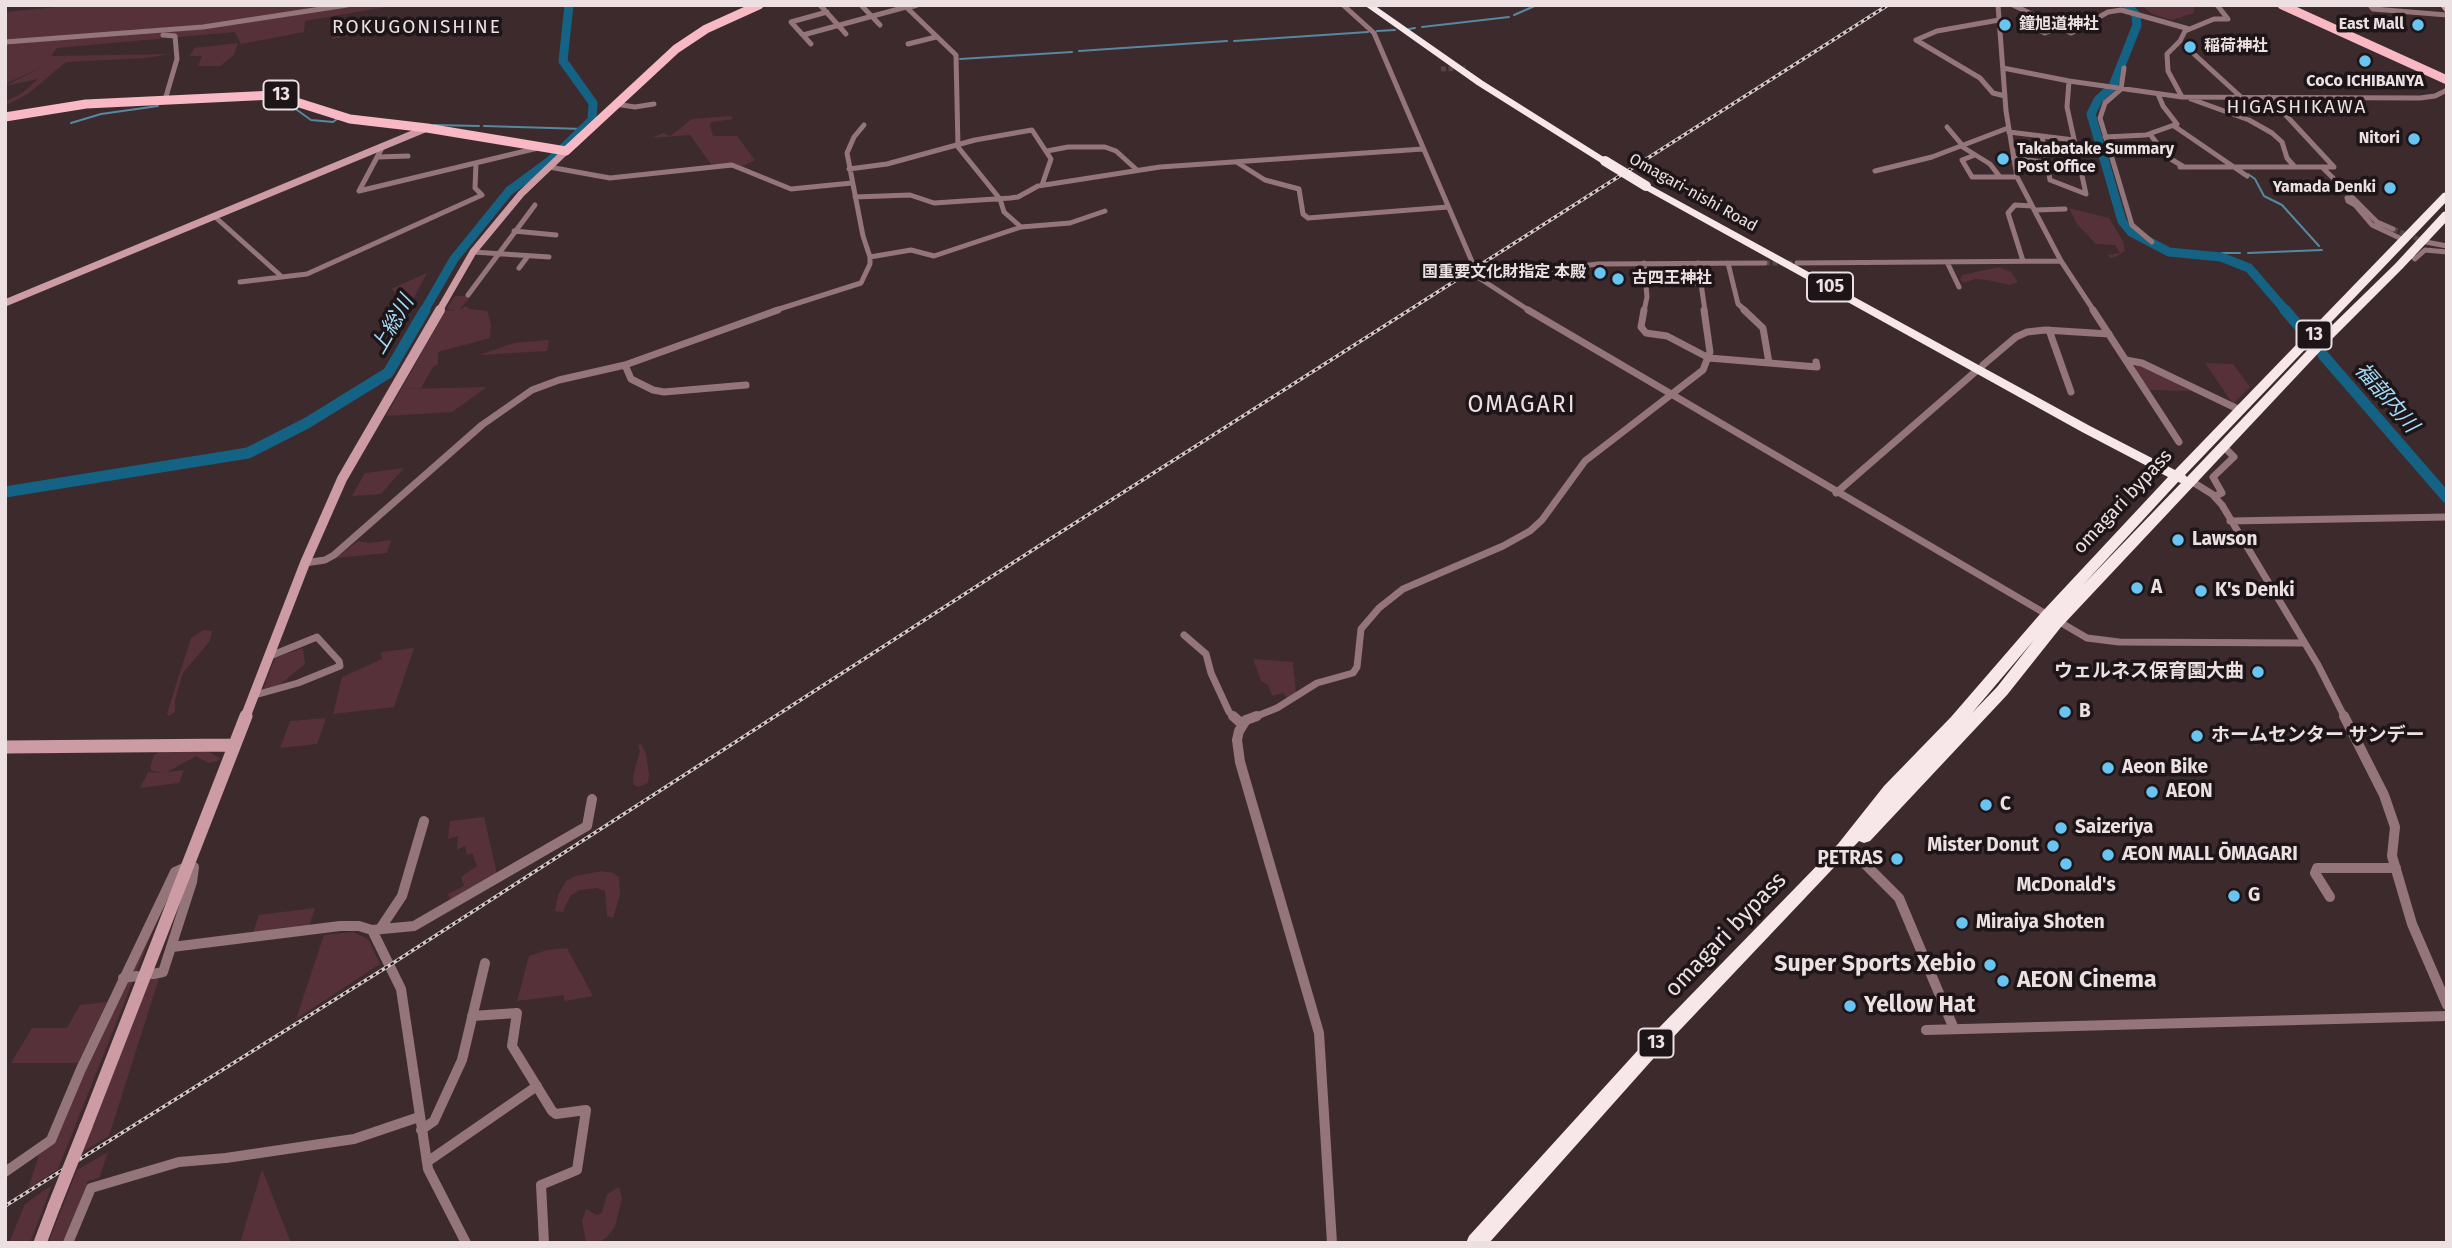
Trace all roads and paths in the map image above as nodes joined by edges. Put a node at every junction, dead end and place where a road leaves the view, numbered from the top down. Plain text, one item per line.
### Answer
1 (347, 5) edge
2 (759, 5) edge
3 (820, 5) edge
4 (861, 5) edge
5 (917, 5) edge
6 (1343, 5) edge
7 (1366, 5) edge
8 (1998, 5) edge
9 (2013, 5) edge
10 (2217, 5) edge
11 (2282, 5) edge
12 (2370, 5) edge
13 (2403, 5) edge
14 (2420, 5) edge
15 (906, 7) edge
16 (827, 12) junction
17 (2408, 12) junction
18 (2426, 13) junction
19 (2447, 15) edge
20 (872, 16) junction
21 (2039, 16) junction
22 (1999, 20) junction
23 (880, 25) dead end
24 (838, 26) junction
25 (2061, 27) junction
26 (2189, 29) junction
27 (141, 34) junction
28 (846, 34) dead end
29 (803, 35) junction
30 (936, 37) junction
31 (5, 42) edge
32 (811, 44) dead end
33 (908, 44) dead end
34 (2194, 54) dead end
35 (2003, 68) junction
36 (2124, 68) dead end
37 (2447, 80) edge
38 (2069, 81) junction
39 (2119, 88) junction
40 (2446, 91) edge
41 (2158, 94) junction
42 (2005, 96) junction
43 (2184, 97) junction
44 (2241, 97) junction
45 (2269, 97) junction
46 (2430, 97) junction
47 (2447, 98) edge
48 (165, 100) junction
49 (615, 104) junction
50 (654, 104) dead end
51 (5, 117) edge
52 (864, 125) dead end
53 (2174, 126) junction
54 (1947, 127) dead end
55 (427, 128) junction
56 (2009, 130) junction
57 (2150, 134) junction
58 (2042, 136) junction
59 (2105, 136) junction
60 (2074, 140) junction
61 (957, 144) junction
62 (383, 146) junction
63 (1962, 146) junction
64 (547, 148) junction
65 (1423, 149) junction
66 (565, 151) junction
67 (1047, 151) junction
68 (1975, 155) junction
69 (408, 156) dead end
70 (378, 157) junction
71 (2013, 158) junction
72 (2047, 162) junction
73 (476, 163) junction
74 (1235, 163) junction
75 (2232, 165) junction
76 (2294, 166) junction
77 (550, 167) junction
78 (2080, 167) junction
79 (2322, 167) junction
80 (849, 169) junction
81 (1137, 170) junction
82 (1875, 171) dead end
83 (2247, 176) dead end
84 (2000, 177) junction
85 (2017, 177) junction
86 (852, 183) junction
87 (1042, 186) junction
88 (2447, 195) edge
89 (855, 197) junction
90 (2353, 197) junction
91 (1000, 199) junction
92 (535, 205) dead end
93 (1448, 207) junction
94 (2034, 208) junction
95 (2065, 209) dead end
96 (1105, 211) dead end
97 (2447, 214) edge
98 (214, 216) junction
99 (1021, 227) junction
100 (2393, 229) tunnel mouth
101 (514, 232) junction
102 (556, 234) dead end
103 (2404, 240) junction
104 (2152, 242) dead end
105 (2426, 242) tunnel mouth
106 (2447, 246) edge
107 (473, 252) junction
108 (2447, 252) edge
109 (496, 254) junction
110 (2410, 254) junction
111 (528, 256) junction
112 (549, 257) dead end
113 (870, 257) junction
114 (2023, 261) junction
115 (2061, 261) junction
116 (1947, 262) junction
117 (1644, 263) junction
118 (1699, 263) junction
119 (1728, 263) junction
120 (1765, 263) tunnel mouth
121 (1797, 263) tunnel mouth
122 (519, 268) dead end
123 (281, 276) junction
124 (1479, 278) junction
125 (1666, 281) dead end
126 (240, 282) dead end
127 (1701, 284) junction
128 (1959, 287) dead end
129 (468, 295) dead end
130 (5, 303) edge
131 (2049, 330) junction
132 (2109, 334) junction
133 (1709, 358) junction
134 (2126, 360) junction
135 (1816, 362) dead end
136 (1769, 363) junction
137 (625, 365) junction
138 (1983, 365) dead end
139 (1975, 372) dead end
140 (746, 385) dead end
141 (2071, 392) dead end
142 (1670, 395) junction
143 (2240, 410) junction
144 (2179, 442) dead end
145 (2224, 447) junction
146 (2182, 477) junction
147 (1836, 493) junction
148 (2215, 496) junction
149 (2447, 517) edge
150 (2230, 521) junction
151 (306, 562) junction
152 (2051, 620) junction
153 (1184, 635) dead end
154 (2304, 643) junction
155 (270, 656) junction
156 (2002, 691) junction
157 (255, 695) junction
158 (1242, 724) junction
159 (1975, 733) dead end
160 (234, 745) junction
161 (5, 747) edge
162 (592, 799) dead end
163 (424, 821) dead end
164 (1844, 849) junction
165 (188, 866) junction
166 (2396, 868) junction
167 (2330, 897) dead end
168 (376, 930) junction
169 (172, 947) junction
170 (485, 963) dead end
171 (153, 974) dead end
172 (137, 976) dead end
173 (124, 978) junction
174 (2447, 1005) edge
175 (472, 1016) junction
176 (2447, 1016) edge
177 (1954, 1029) junction
178 (1926, 1030) dead end
179 (537, 1086) junction
180 (419, 1117) junction
181 (421, 1130) junction
182 (427, 1162) junction
183 (5, 1172) edge
184 (40, 1243) edge
185 (68, 1243) edge
186 (466, 1243) edge
187 (544, 1243) edge
188 (1332, 1243) edge
189 (1476, 1243) edge

1 - 27 street
2 - 49 main road
3 - 16 street
4 - 20 street
5 - 15 street
6 - 65 street
7 - 146 highway, Omagari-nishi Road / 105, bridge
8 - 22 street
9 - 21 street
10 - 26 street
11 - 37 main road
12 - 17 street
13 - 17 street
14 - 18 street
15 - 20 street
15 - 30 street
16 - 24 street
16 - 29 street
17 - 18 street
18 - 19 street
20 - 23 street
20 - 24 street
21 - 25 street
21 - 25 street
22 - 35 street
22 - 42 street
24 - 28 street
24 - 29 street
25 - 26 street
26 - 43 street
27 - 31 street
27 - 48 street
29 - 32 street
30 - 33 street
30 - 61 street
34 - 44 street
35 - 38 street
35 - 42 street
36 - 39 street
38 - 39 street
38 - 60 street
39 - 41 street
39 - 59 street
40 - 46 street
41 - 43 street
41 - 53 street
42 - 56 street
43 - 44 street
43 - 76 street
44 - 45 street
45 - 46 street
45 - 79 street
46 - 47 street
48 - 51 main road, 13
48 - 55 main road, 13
49 - 50 street
49 - 66 main road
52 - 80 street
53 - 57 street
53 - 75 street
54 - 63 street
55 - 62 street
55 - 64 main road, 13
56 - 58 street
56 - 63 street
56 - 71 street
57 - 59 street
57 - 75 street
58 - 60 street
58 - 72 street
59 - 104 street
60 - 78 street
61 - 67 street
61 - 80 street
61 - 91 street
62 - 70 street
62 - 98 street
63 - 68 street
63 - 82 street
64 - 66 main road, 13
64 - 73 street
65 - 74 street
65 - 93 street
66 - 77 street
67 - 81 street
67 - 87 street
68 - 84 street
68 - 84 street
69 - 70 street
70 - 73 street
71 - 72 street
71 - 85 street
72 - 78 street
72 - 78 street
73 - 123 street
74 - 81 street
74 - 93 street
75 - 76 street
75 - 83 street
76 - 79 street
77 - 86 street
77 - 107 street
79 - 90 street
80 - 86 street
81 - 87 street
84 - 85 street
85 - 94 street
86 - 89 street
87 - 91 street
88 - 103 highway, omagari bypass / 13
89 - 91 street
89 - 113 street
90 - 100 street
90 - 103 street
91 - 99 street
92 - 101 street
93 - 124 street
94 - 95 street
94 - 114 street
94 - 115 street
96 - 99 street
97 - 110 highway, omagari bypass / 13
98 - 123 street
98 - 130 street
99 - 113 street
101 - 102 street
101 - 109 street
103 - 143 highway, omagari bypass / 13
105 - 106 street
107 - 109 street
107 - 151 street
108 - 110 street
109 - 111 street
109 - 129 street
110 - 145 highway, omagari bypass / 13
111 - 112 street
111 - 122 street
113 - 137 street
114 - 115 street
114 - 116 street
115 - 132 street
116 - 121 street
116 - 128 street
117 - 118 street
117 - 124 street
117 - 133 street
118 - 119 street
118 - 127 street
119 - 120 street
119 - 136 street
123 - 126 street
124 - 142 street
125 - 127 street
127 - 133 street
131 - 132 street
131 - 138 street
131 - 141 street
132 - 134 street
133 - 136 street
133 - 142 street
134 - 143 street
134 - 144 street
135 - 136 street
137 - 140 street
137 - 151 street
139 - 147 street
142 - 147 street
142 - 158 street
143 - 146 highway, omagari bypass / 13
145 - 146 highway, omagari bypass / 13
145 - 148 street
146 - 148 street
146 - 152 highway, omagari bypass / 13
147 - 152 street
148 - 150 street
149 - 150 street
150 - 154 street
151 - 155 street
152 - 154 street
152 - 156 highway, omagari bypass / 13
152 - 164 highway, omagari bypass / 13
153 - 158 street
154 - 166 street
155 - 157 street
155 - 157 street
156 - 159 highway
156 - 164 highway, omagari bypass / 13
157 - 160 street
158 - 188 street
160 - 161 street
160 - 165 street
162 - 168 street
163 - 168 street
164 - 177 street
164 - 189 highway, omagari bypass / 13
165 - 169 street
165 - 173 street
165 - 184 street, bridge
166 - 167 street
166 - 174 street
168 - 169 street
168 - 180 street
169 - 171 street
170 - 175 street
172 - 173 street
173 - 183 street
175 - 179 street
175 - 181 street
176 - 177 street
177 - 178 street
179 - 182 street
179 - 187 street
180 - 181 street
180 - 185 street
181 - 182 street
182 - 186 street

